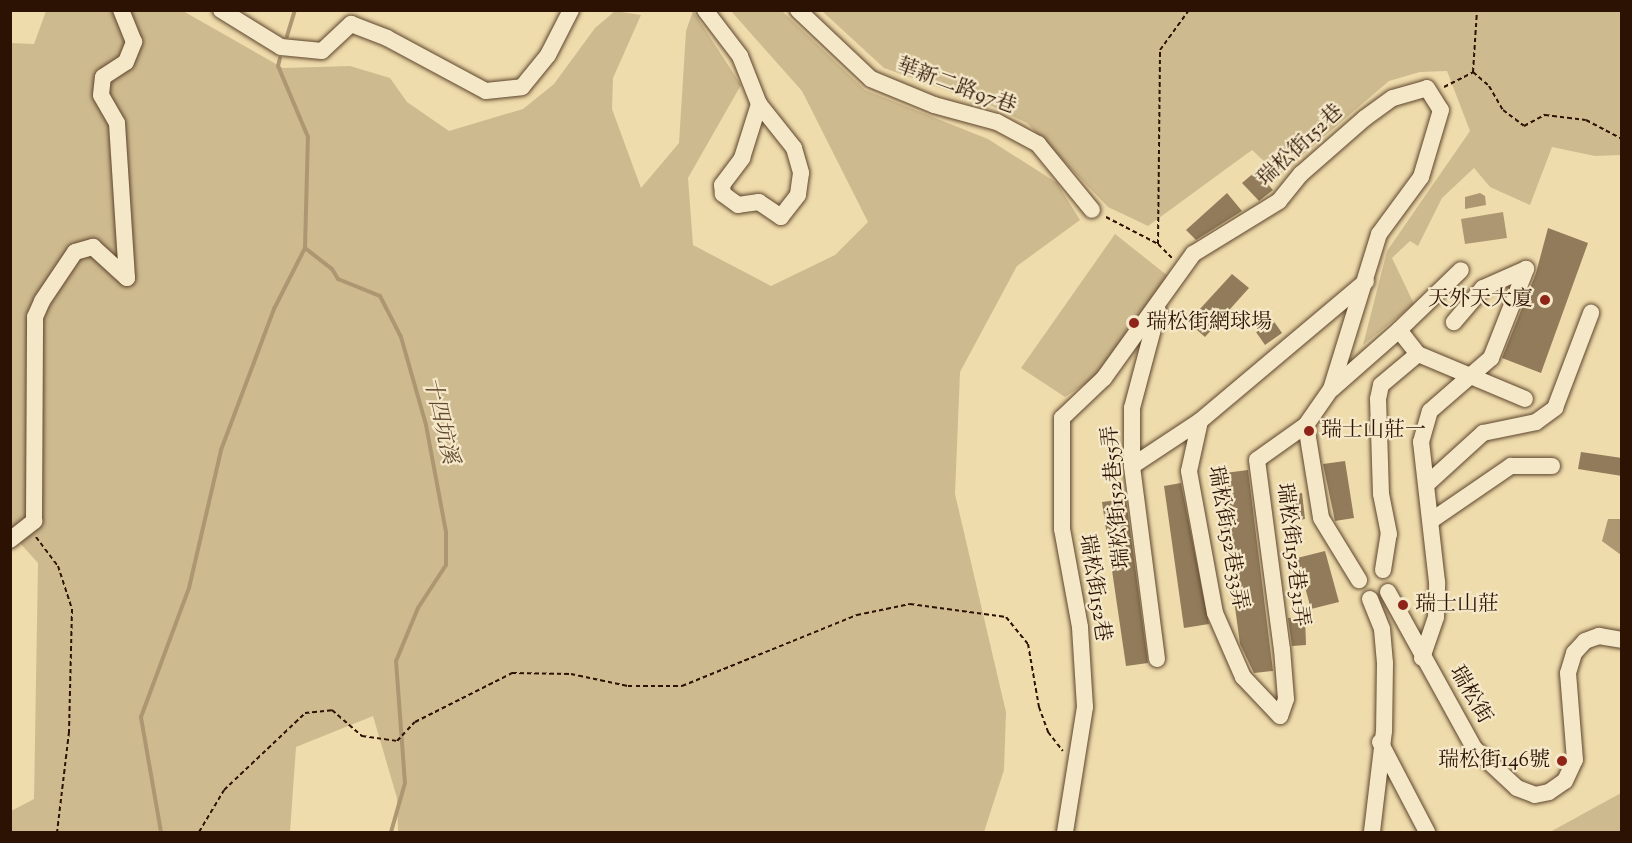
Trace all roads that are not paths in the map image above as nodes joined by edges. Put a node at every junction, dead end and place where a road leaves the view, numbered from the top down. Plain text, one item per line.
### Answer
1 (121, 10) edge
2 (221, 10) edge
3 (571, 10) edge
4 (705, 10) edge
5 (798, 10) edge
6 (759, 104) junction
7 (1092, 210) road end
8 (1461, 270) dead end
9 (1366, 281) junction
10 (1161, 297) junction
11 (1591, 313) dead end
12 (1454, 322) dead end
13 (1399, 330) junction
14 (1418, 354) junction
15 (1475, 375) junction
16 (1332, 389) junction
17 (1525, 399) dead end
18 (1200, 421) junction
19 (1306, 425) junction
20 (1132, 465) junction
21 (1552, 466) dead end
22 (1427, 484) junction
23 (1432, 520) junction
24 (10, 540) edge
25 (1383, 570) junction
26 (1359, 580) junction
27 (1388, 592) junction
28 (1370, 599) junction
29 (1622, 640) edge
30 (1422, 658) junction
31 (1157, 659) dead end
32 (1280, 716) joint
33 (1380, 741) junction
34 (1065, 832) edge
35 (1372, 832) edge
36 (1426, 832) edge

1 - 24 street
2 - 3 street
4 - 6 street
5 - 7 street, 華新二路97巷
6 - 6 street
8 - 13 street
9 - 10 street, 瑞松街152巷
9 - 16 street
9 - 18 street
10 - 20 street, 瑞松街152巷55弄
10 - 34 street, 瑞松街152巷
11 - 22 street
12 - 15 street
13 - 14 street
13 - 16 street
14 - 15 street
14 - 25 street
15 - 17 street
15 - 22 street
16 - 19 street
18 - 20 street
18 - 32 street, 瑞松街152巷33弄
19 - 26 street
19 - 32 street, 瑞松街152巷31弄
20 - 31 street, 瑞松街152巷55弄
21 - 23 street
22 - 23 street
23 - 30 street
25 - 26 street
25 - 27 street, 瑞松街
26 - 28 street
27 - 28 street
27 - 30 street, 瑞松街
28 - 33 street
29 - 30 street, 瑞松街
33 - 35 street
33 - 36 street

